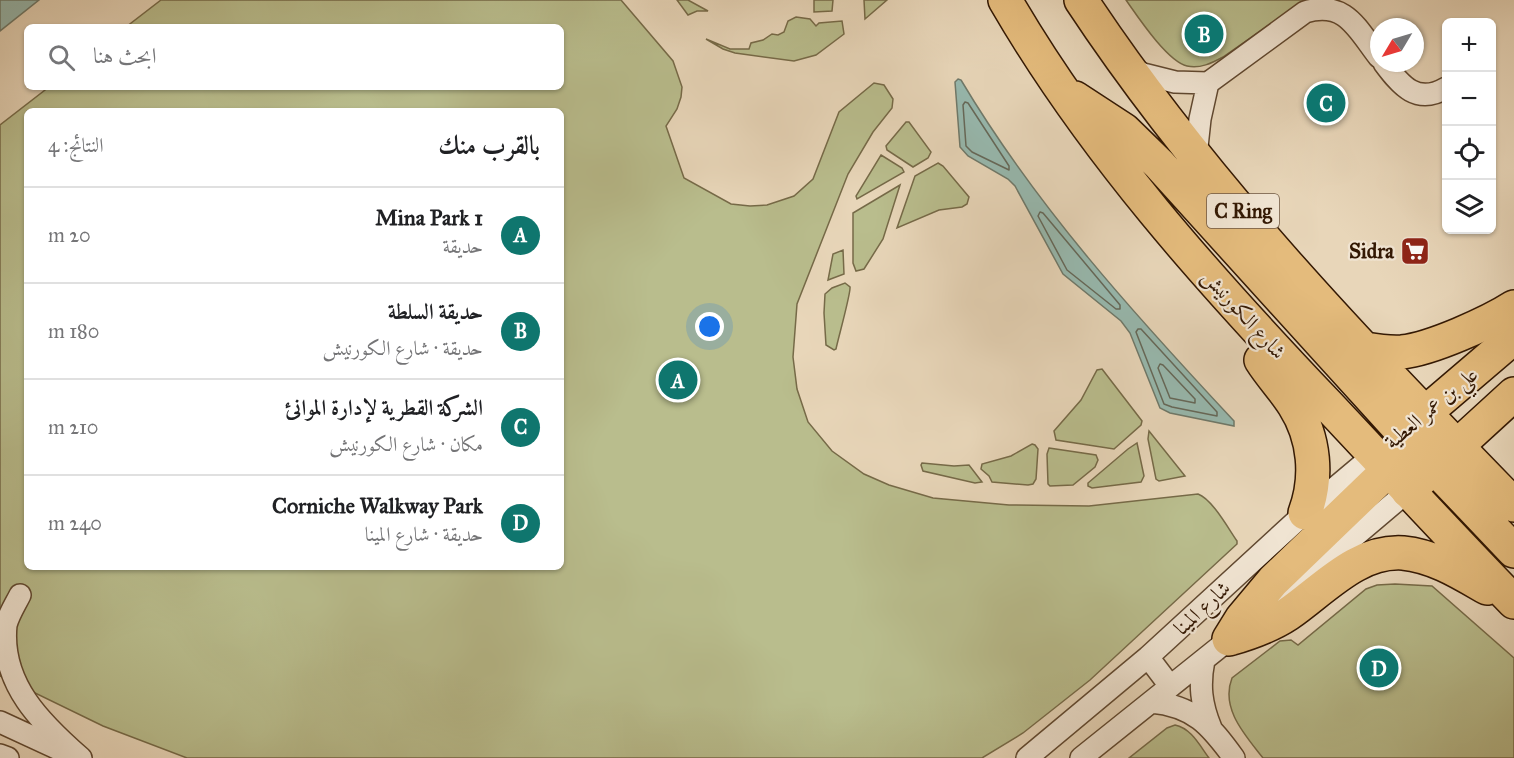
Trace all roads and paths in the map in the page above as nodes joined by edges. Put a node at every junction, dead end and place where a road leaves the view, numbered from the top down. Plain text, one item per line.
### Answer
1 (1005, 0) edge
2 (1081, 0) edge
3 (1370, 45) edge
4 (1128, 67) junction
5 (1391, 72) edge
6 (1208, 83) junction
7 (1442, 90) edge
8 (1063, 91) junction
9 (1196, 156) junction
10 (1514, 307) edge
11 (1244, 316) junction
12 (1514, 337) edge
13 (1365, 349) junction
14 (1514, 394) edge
15 (1412, 452) junction
16 (1514, 505) edge
17 (1305, 513) junction
18 (1514, 551) edge
19 (20, 595) dead end
20 (1514, 603) edge
21 (1229, 639) junction
22 (1148, 657) junction
23 (1204, 660) junction
24 (1170, 686) junction
25 (1151, 702) junction
26 (0, 722) edge
27 (1211, 728) junction
28 (0, 755) edge
29 (8, 758) edge
30 (80, 758) edge
31 (1028, 758) edge
32 (1081, 758) edge
33 (1234, 758) edge

1 - 8 main road, شارع الكورنيش / C Ring
2 - 4 main road, شارع الكورنيش / C Ring
3 - 6 street
4 - 6 street
4 - 9 main road, شارع الكورنيش / C Ring
5 - 7 street
6 - 9 street
8 - 11 main road, شارع الكورنيش / C Ring
8 - 15 main road
9 - 13 main road, شارع الكورنيش / C Ring
10 - 13 main road
11 - 15 main road, شارع الكورنيش / C Ring
11 - 17 main road
12 - 15 main road, علي بن عمر العطية
13 - 15 main road, شارع الكورنيش / C Ring
14 - 15 main road, علي بن عمر العطية
15 - 16 main road, شارع الكورنيش / C Ring
15 - 17 street, شارع المينا
15 - 18 main road
15 - 20 main road, شارع الكورنيش / C Ring
15 - 21 main road
17 - 22 street, شارع المينا
19 - 30 street
20 - 21 main road
21 - 23 street, شارع المينا
22 - 24 street
22 - 31 street, شارع المينا
23 - 24 street, شارع المينا
23 - 27 street
24 - 25 street, شارع المينا
25 - 27 street
25 - 32 street, شارع المينا
26 - 30 street
27 - 33 street
28 - 29 street

